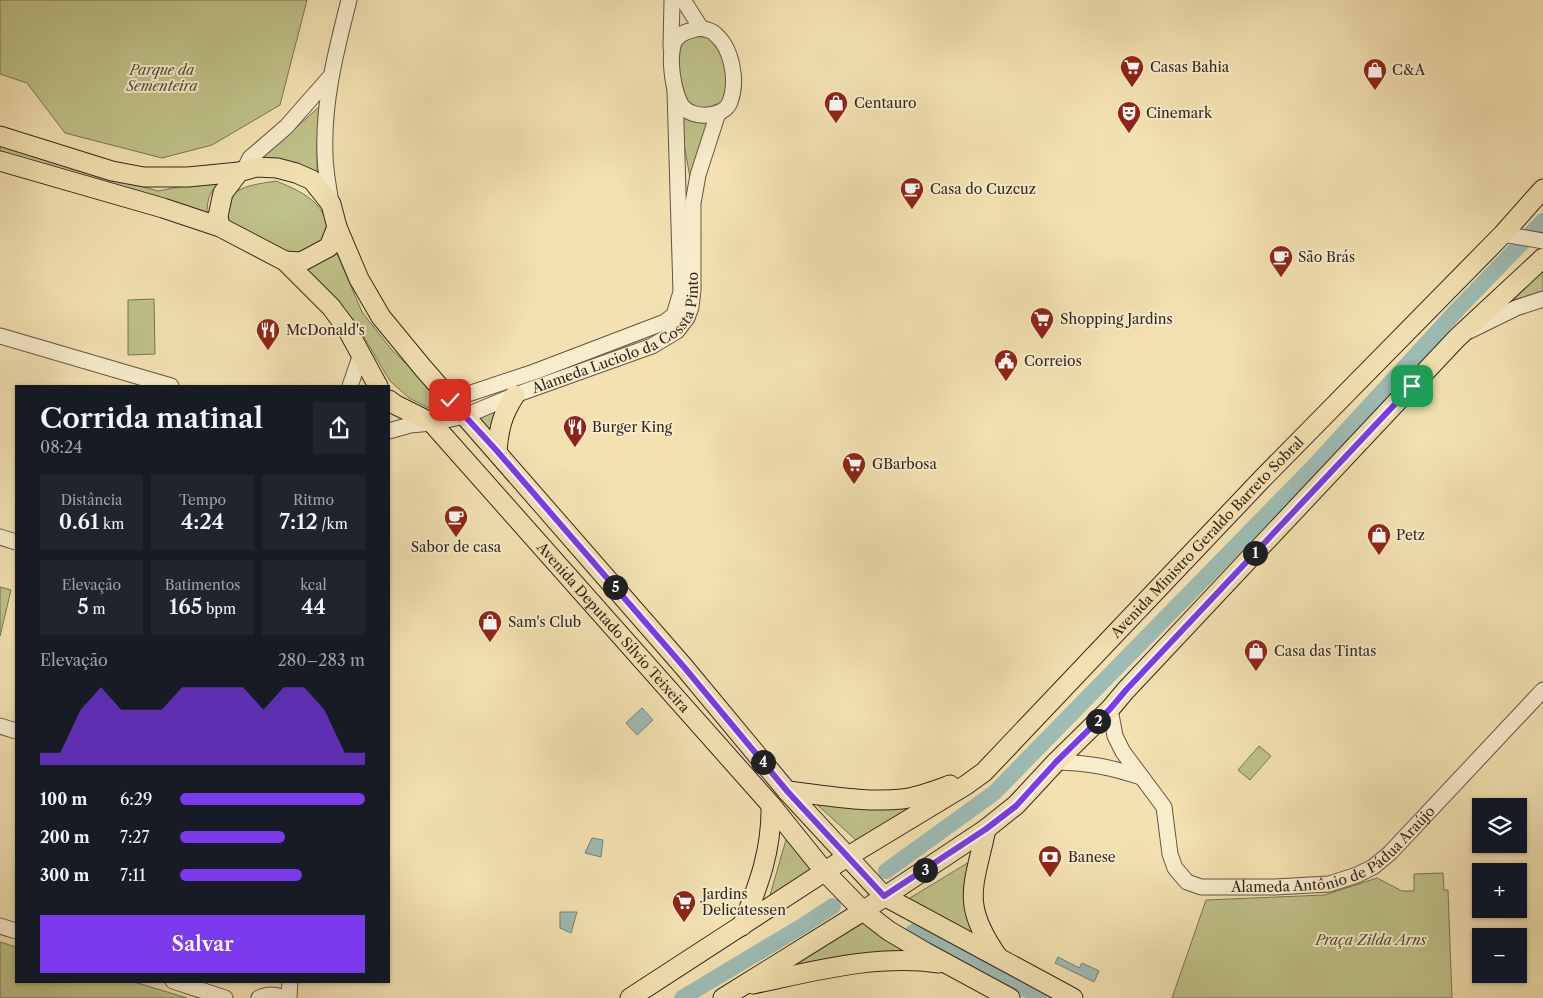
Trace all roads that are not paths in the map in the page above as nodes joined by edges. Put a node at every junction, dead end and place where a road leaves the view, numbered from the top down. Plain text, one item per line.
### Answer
1 (349, 0) edge
2 (672, 0) edge
3 (683, 0) edge
4 (701, 28) junction
5 (671, 52) junction
6 (330, 77) junction
7 (675, 91) junction
8 (718, 113) junction
9 (0, 136) edge
10 (0, 161) edge
11 (242, 171) junction
12 (1543, 189) edge
13 (331, 204) junction
14 (220, 227) junction
15 (336, 227) junction
16 (1509, 235) junction
17 (1543, 240) edge
18 (1543, 258) edge
19 (285, 262) junction
20 (1543, 299) edge
21 (0, 336) edge
22 (1457, 338) junction
23 (361, 354) junction
24 (168, 385) edge
25 (350, 385) edge
26 (377, 385) edge
27 (515, 395) junction
28 (450, 400) junction
29 (390, 401) edge
30 (465, 416) junction
31 (432, 423) junction
32 (390, 431) edge
33 (497, 451) junction
34 (0, 537) edge
35 (15, 542) edge
36 (1543, 690) edge
37 (1110, 709) junction
38 (0, 726) edge
39 (15, 731) edge
40 (1056, 762) junction
41 (984, 772) junction
42 (1141, 776) junction
43 (787, 791) junction
44 (771, 805) junction
45 (986, 829) junction
46 (847, 857) junction
47 (825, 872) junction
48 (884, 896) junction
49 (863, 911) junction
50 (0, 926) edge
51 (742, 926) junction
52 (15, 931) edge
53 (1000, 960) junction
54 (944, 964) junction
55 (179, 983) edge
56 (290, 983) edge
57 (740, 987) junction
58 (225, 998) edge
59 (259, 998) edge
60 (284, 998) edge
61 (289, 998) edge
62 (630, 998) edge
63 (723, 998) edge
64 (1010, 998) edge
65 (1073, 998) edge

1 - 6 street
2 - 5 street
3 - 4 street
4 - 5 street
4 - 8 street
5 - 7 street
6 - 11 street
6 - 13 street
7 - 8 street
7 - 28 street, Alameda Luciolo da Cossta Pinto
8 - 27 street, Alameda Luciolo da Cossta Pinto
9 - 11 main road
10 - 14 main road
11 - 13 main road
11 - 14 main road
12 - 16 main road, Avenida Ministro Geraldo Barreto Sobral
13 - 15 main road
14 - 19 main road
15 - 19 main road
15 - 28 main road
16 - 17 street
16 - 41 main road, Avenida Ministro Geraldo Barreto Sobral
18 - 22 main road
19 - 23 main road
20 - 22 street
21 - 24 street
22 - 37 main road
23 - 25 street
23 - 26 main road
27 - 30 street, Alameda Luciolo da Cossta Pinto
27 - 33 main road
28 - 30 main road, Avenida Deputado Sílvio Teixeira
29 - 31 main road, Avenida Deputado Sílvio Teixeira
30 - 31 street, Alameda Luciolo da Cossta Pinto
30 - 33 main road, Avenida Deputado Sílvio Teixeira
31 - 32 street, Alameda Luciolo da Cossta Pinto
31 - 44 main road, Avenida Deputado Sílvio Teixeira
33 - 43 main road, Avenida Deputado Sílvio Teixeira
34 - 35 street
36 - 42 street, Alameda Antônio de Pádua Araújo
37 - 40 main road
37 - 42 street, Alameda Antônio de Pádua Araújo
38 - 39 street
40 - 42 street
40 - 45 main road
41 - 43 main road
41 - 46 main road, Avenida Ministro Geraldo Barreto Sobral
43 - 46 main road, Avenida Deputado Sílvio Teixeira
44 - 47 main road, Avenida Deputado Sílvio Teixeira
44 - 51 main road
45 - 48 main road
45 - 53 main road
46 - 47 main road, Avenida Ministro Geraldo Barreto Sobral
46 - 48 main road, Avenida Deputado Sílvio Teixeira
47 - 49 main road, Avenida Deputado Sílvio Teixeira
47 - 51 main road, Avenida Ministro Geraldo Barreto Sobral
48 - 49 main road
48 - 53 main road
49 - 54 main road
49 - 57 main road
50 - 52 street
51 - 62 main road, Avenida Ministro Geraldo Barreto Sobral
53 - 65 main road
54 - 57 main road
54 - 64 main road
55 - 58 street
56 - 61 street
57 - 63 main road
59 - 60 street

